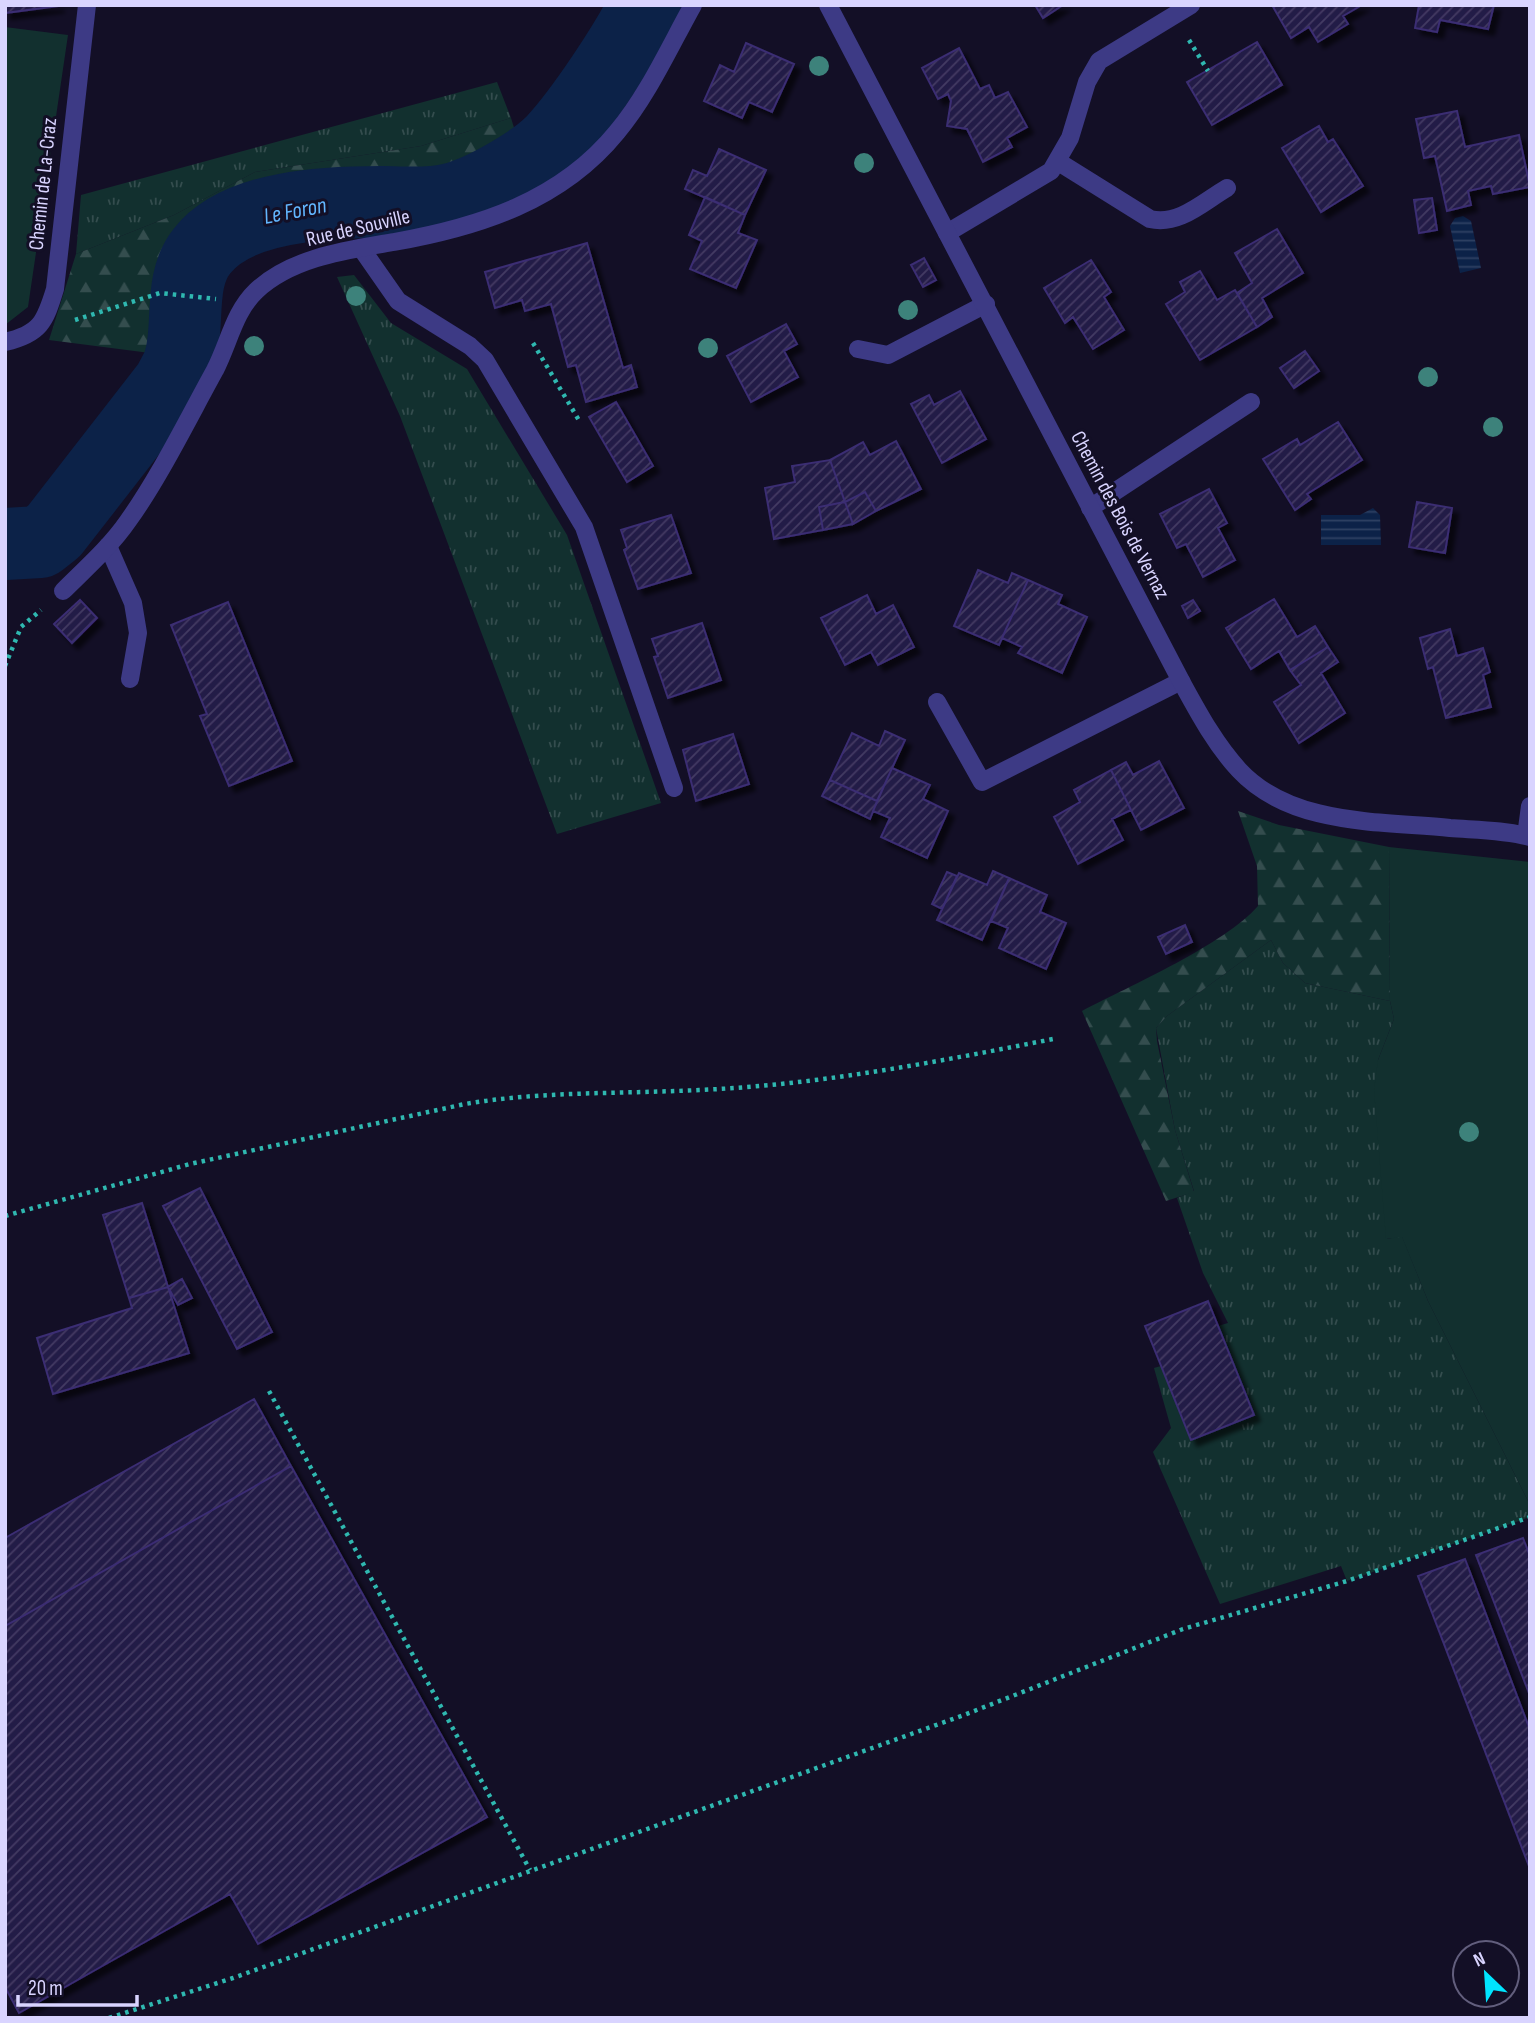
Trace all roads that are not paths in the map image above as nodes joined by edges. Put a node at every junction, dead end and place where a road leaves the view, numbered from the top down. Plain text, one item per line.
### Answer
1 (86, 5) edge
2 (693, 5) edge
3 (828, 5) edge
4 (1191, 5) edge
5 (1057, 160) junction
6 (1227, 188) dead end
7 (947, 233) junction
8 (361, 247) junction
9 (986, 304) junction
10 (5, 342) edge
11 (858, 349) dead end
12 (1251, 402) dead end
13 (1090, 508) junction
14 (108, 546) junction
15 (63, 591) road end
16 (130, 679) dead end
17 (1181, 681) junction
18 (937, 702) dead end
19 (674, 788) dead end
20 (1530, 806) edge
21 (1528, 836) edge

1 - 10 street, Chemin de La-Craz
2 - 8 street, Rue de Souville
3 - 7 street, Chemin des Bois de Vernaz
4 - 5 street
5 - 6 street
5 - 7 street
7 - 9 street, Chemin des Bois de Vernaz
8 - 14 street, Rue de Souville
8 - 19 street
9 - 11 street
9 - 13 street, Chemin des Bois de Vernaz
12 - 13 street
13 - 17 street, Chemin des Bois de Vernaz
14 - 15 street, Rue de Souville
14 - 16 street
17 - 18 street
17 - 21 street, Chemin des Bois de Vernaz
20 - 21 street

